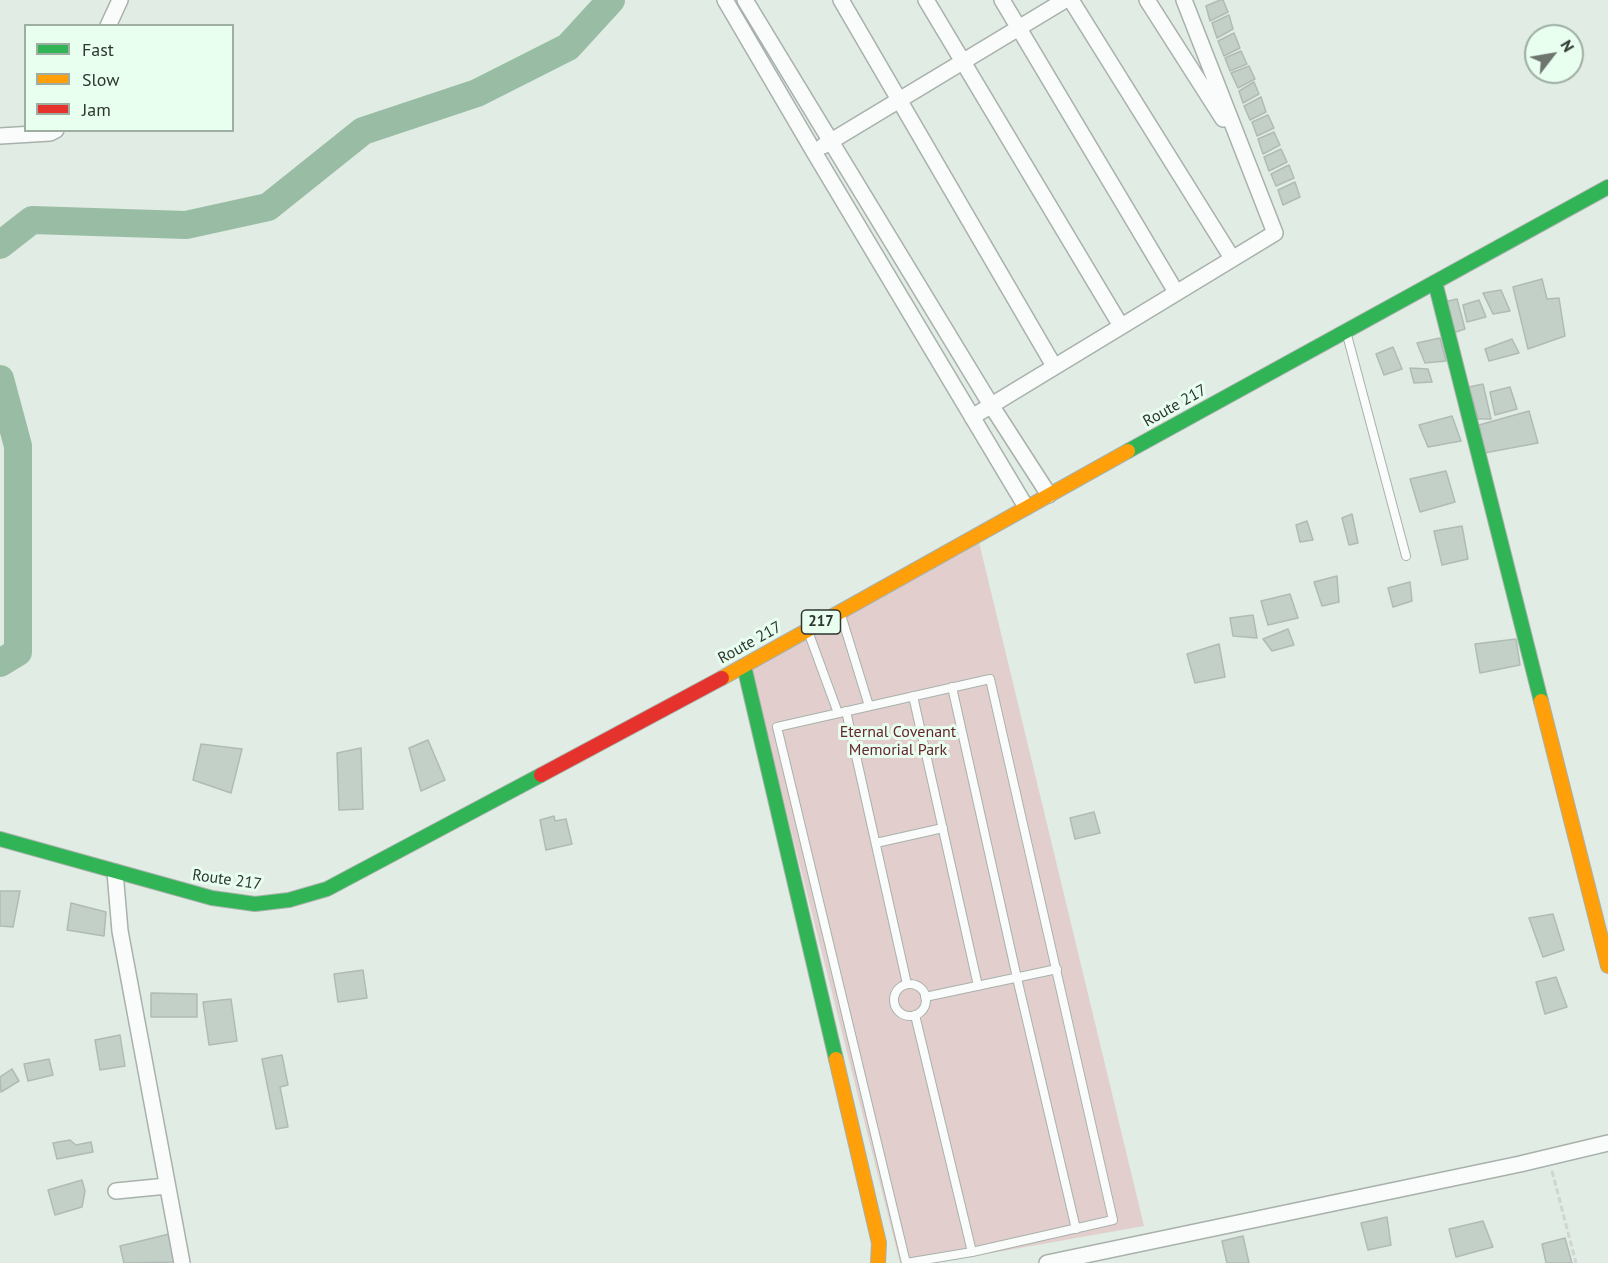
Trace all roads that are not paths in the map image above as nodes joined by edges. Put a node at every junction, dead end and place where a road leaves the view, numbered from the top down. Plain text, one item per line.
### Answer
1 (120, 0) edge
2 (725, 0) edge
3 (746, 0) edge
4 (841, 0) edge
5 (926, 0) edge
6 (1002, 0) edge
7 (1065, 0) edge
8 (1071, 0) edge
9 (1147, 0) edge
10 (1184, 0) edge
11 (109, 24) edge
12 (1019, 28) junction
13 (962, 62) junction
14 (899, 100) junction
15 (52, 132) edge
16 (0, 136) edge
17 (831, 141) junction
18 (1241, 147) junction
19 (814, 152) junction
20 (1608, 187) edge
21 (1232, 258) junction
22 (1435, 282) junction
23 (1176, 292) junction
24 (1121, 326) junction
25 (1346, 330) junction
26 (1054, 366) junction
27 (991, 405) junction
28 (972, 417) junction
29 (1049, 495) junction
30 (1026, 507) junction
31 (1406, 556) dead end
32 (840, 611) junction
33 (807, 630) junction
34 (744, 666) junction
35 (952, 687) junction
36 (913, 696) junction
37 (869, 706) junction
38 (842, 712) junction
39 (943, 828) junction
40 (0, 839) edge
41 (876, 843) junction
42 (115, 872) junction
43 (1608, 966) edge
44 (1057, 969) junction
45 (1017, 978) junction
46 (907, 984) junction
47 (978, 986) junction
48 (925, 997) junction
49 (915, 1015) junction
50 (1608, 1143) edge
51 (167, 1186) junction
52 (116, 1191) dead end
53 (1076, 1229) junction
54 (972, 1252) junction
55 (182, 1263) edge
56 (878, 1263) edge
57 (1047, 1263) edge

1 - 11 street
2 - 19 street
3 - 17 street
4 - 14 street
5 - 13 street
6 - 12 street
7 - 12 street
8 - 21 street
9 - 18 street
10 - 18 street
12 - 13 street
12 - 23 street
13 - 14 street
13 - 24 street
14 - 17 street
14 - 26 street
15 - 16 street
17 - 19 street
17 - 27 street
18 - 21 street
19 - 28 street
20 - 22 main road, Route 217 / 217
21 - 23 street
22 - 25 main road, Route 217 / 217
22 - 43 main road
23 - 24 street
24 - 26 street
25 - 29 main road, Route 217 / 217
25 - 31 lane
26 - 27 street
27 - 28 street
27 - 29 street
28 - 30 street
29 - 30 main road, Route 217 / 217
30 - 32 main road, Route 217 / 217
32 - 33 main road, Route 217 / 217
32 - 37 lane
33 - 34 main road, Route 217 / 217
33 - 38 lane
34 - 42 main road, Route 217 / 217
34 - 56 main road
35 - 36 lane
35 - 44 lane
35 - 45 lane
36 - 37 lane
36 - 39 lane
37 - 38 lane
38 - 41 lane
38 - 54 lane
39 - 41 lane
39 - 47 lane
40 - 42 main road, Route 217 / 217
41 - 46 lane
42 - 51 street
44 - 45 lane
44 - 53 lane
45 - 47 lane
45 - 53 lane
46 - 48 lane
46 - 49 lane
47 - 48 lane
48 - 49 lane
49 - 54 lane
50 - 57 street
51 - 52 street
51 - 55 street
53 - 54 lane

